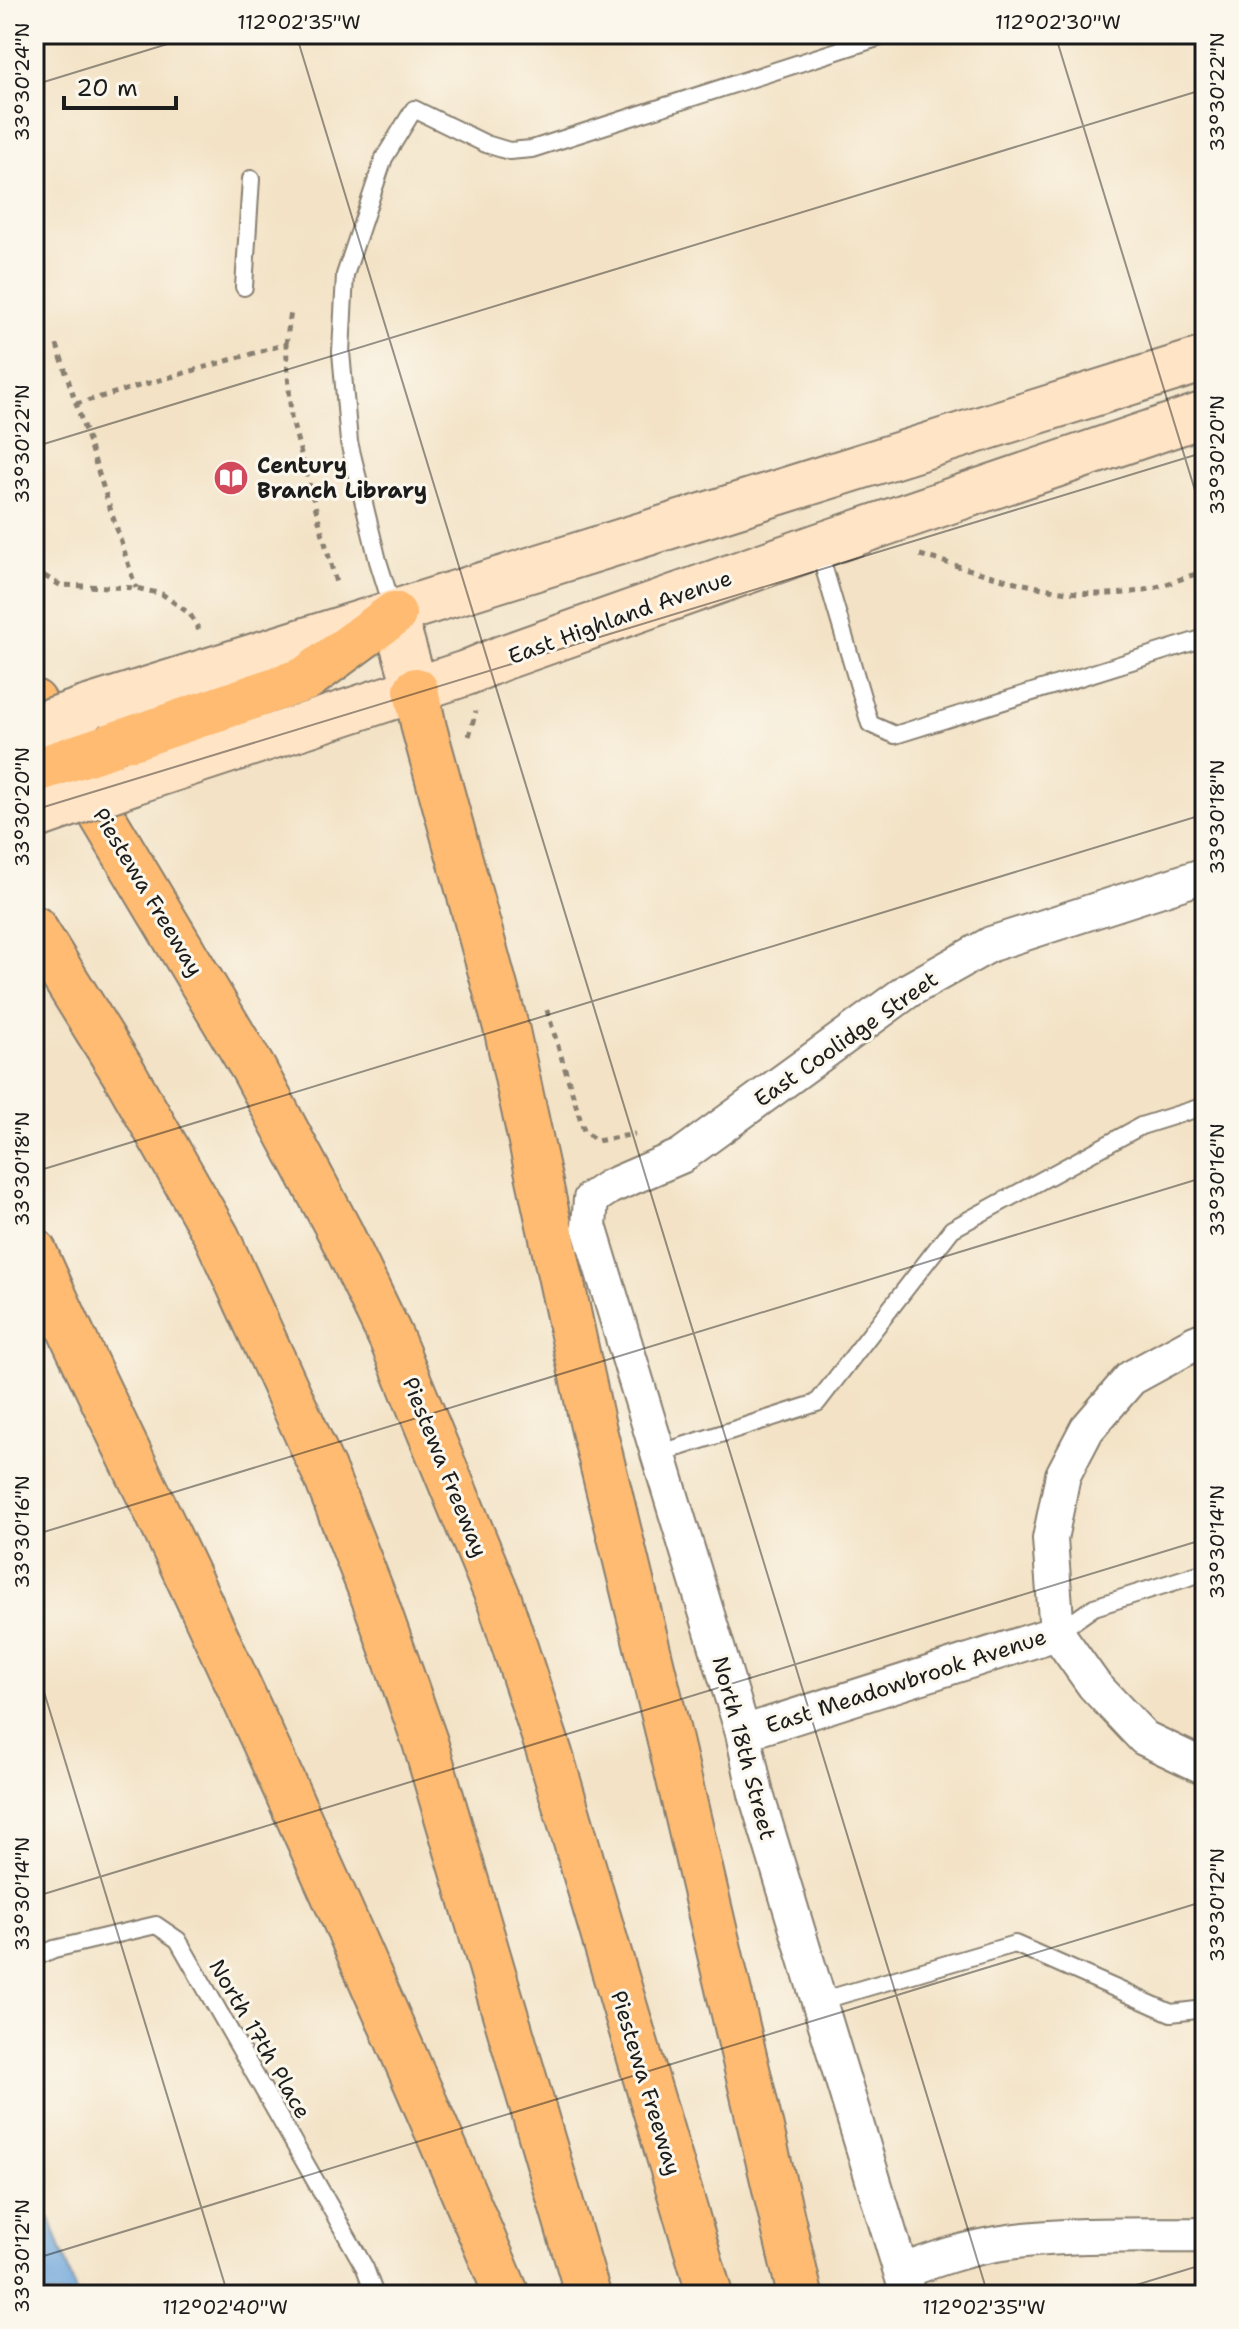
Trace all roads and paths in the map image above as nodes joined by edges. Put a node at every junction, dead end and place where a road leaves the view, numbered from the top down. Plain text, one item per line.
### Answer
1 (890, 34) edge
2 (251, 179) dead end
3 (244, 287) dead end
4 (291, 311) dead end
5 (286, 344) junction
6 (57, 345) dead end
7 (1205, 359) edge
8 (76, 404) junction
9 (1205, 414) edge
10 (818, 546) junction
11 (912, 552) dead end
12 (34, 570) edge
13 (1205, 571) edge
14 (336, 583) dead end
15 (136, 588) junction
16 (394, 614) junction
17 (201, 634) dead end
18 (1205, 638) edge
19 (416, 690) junction
20 (34, 702) edge
21 (476, 709) dead end
22 (34, 726) edge
23 (467, 746) dead end
24 (34, 771) edge
25 (34, 817) edge
26 (1205, 875) edge
27 (34, 928) edge
28 (543, 997) dead end
29 (1205, 1106) edge
30 (647, 1132) dead end
31 (591, 1199) joint
32 (34, 1251) edge
33 (1205, 1339) edge
34 (658, 1454) junction
35 (1205, 1572) edge
36 (1057, 1633) junction
37 (743, 1733) junction
38 (1205, 1767) edge
39 (34, 1958) edge
40 (817, 2002) junction
41 (1205, 2009) edge
42 (1205, 2235) edge
43 (904, 2284) edge
44 (375, 2295) edge
45 (507, 2295) edge
46 (588, 2295) edge
47 (710, 2295) edge
48 (800, 2295) edge

1 - 16 lane
2 - 3 lane
4 - 5 path
5 - 8 path
5 - 14 path
6 - 8 path
7 - 16 main road
8 - 15 path
9 - 10 main road, East Highland Avenue
10 - 18 lane
10 - 19 main road, East Highland Avenue
11 - 13 path
12 - 15 path
15 - 17 path
16 - 19 main road
16 - 22 main road, bridge
16 - 24 highway, bridge
19 - 25 main road, East Highland Avenue, bridge
19 - 48 highway
20 - 47 highway, Piestewa Freeway
21 - 23 path
26 - 31 street, East Coolidge Street
27 - 46 highway
28 - 30 path
29 - 34 lane
31 - 34 street, North 18th Street
32 - 45 highway
33 - 36 street
34 - 37 street, North 18th Street
35 - 36 lane
36 - 37 street, East Meadowbrook Avenue
36 - 38 street, East Meadowbrook Avenue
37 - 40 street, North 18th Street
39 - 44 lane, North 17th Place
40 - 41 lane
40 - 43 street, North 18th Street
42 - 43 street

